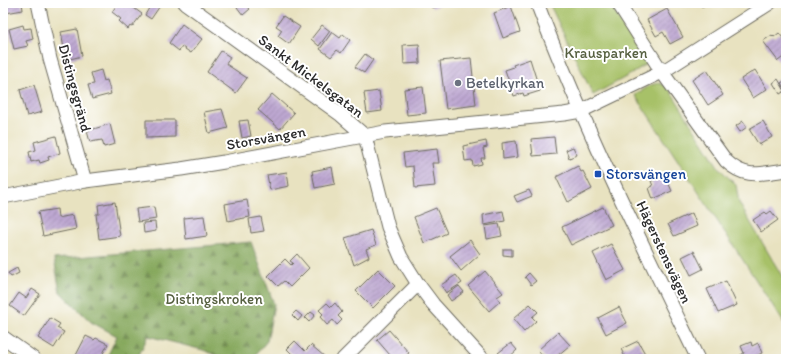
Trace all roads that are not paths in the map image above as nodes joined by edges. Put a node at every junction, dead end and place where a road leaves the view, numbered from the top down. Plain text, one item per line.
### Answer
1 (38, 3) edge
2 (185, 3) edge
3 (537, 3) edge
4 (618, 3) edge
5 (770, 3) edge
6 (662, 72) junction
7 (581, 111) junction
8 (365, 136) junction
9 (786, 170) edge
10 (85, 181) junction
11 (3, 197) edge
12 (418, 284) junction
13 (4, 340) edge
14 (34, 359) edge
15 (343, 359) edge
16 (483, 359) edge
17 (698, 359) edge

1 - 10 street, Distingsgränd
2 - 8 street, Sankt Mickelsgatan
3 - 7 street, Hägerstensvägen
4 - 6 street
5 - 6 street, Storsvängen
6 - 7 street, Storsvängen
6 - 9 street
7 - 8 street, Storsvängen
7 - 17 street, Hägerstensvägen
8 - 10 street, Storsvängen
8 - 12 street, Sankt Mickelsgatan
10 - 11 street, Storsvängen
12 - 15 street
12 - 16 street, Sankt Mickelsgatan
13 - 14 street

